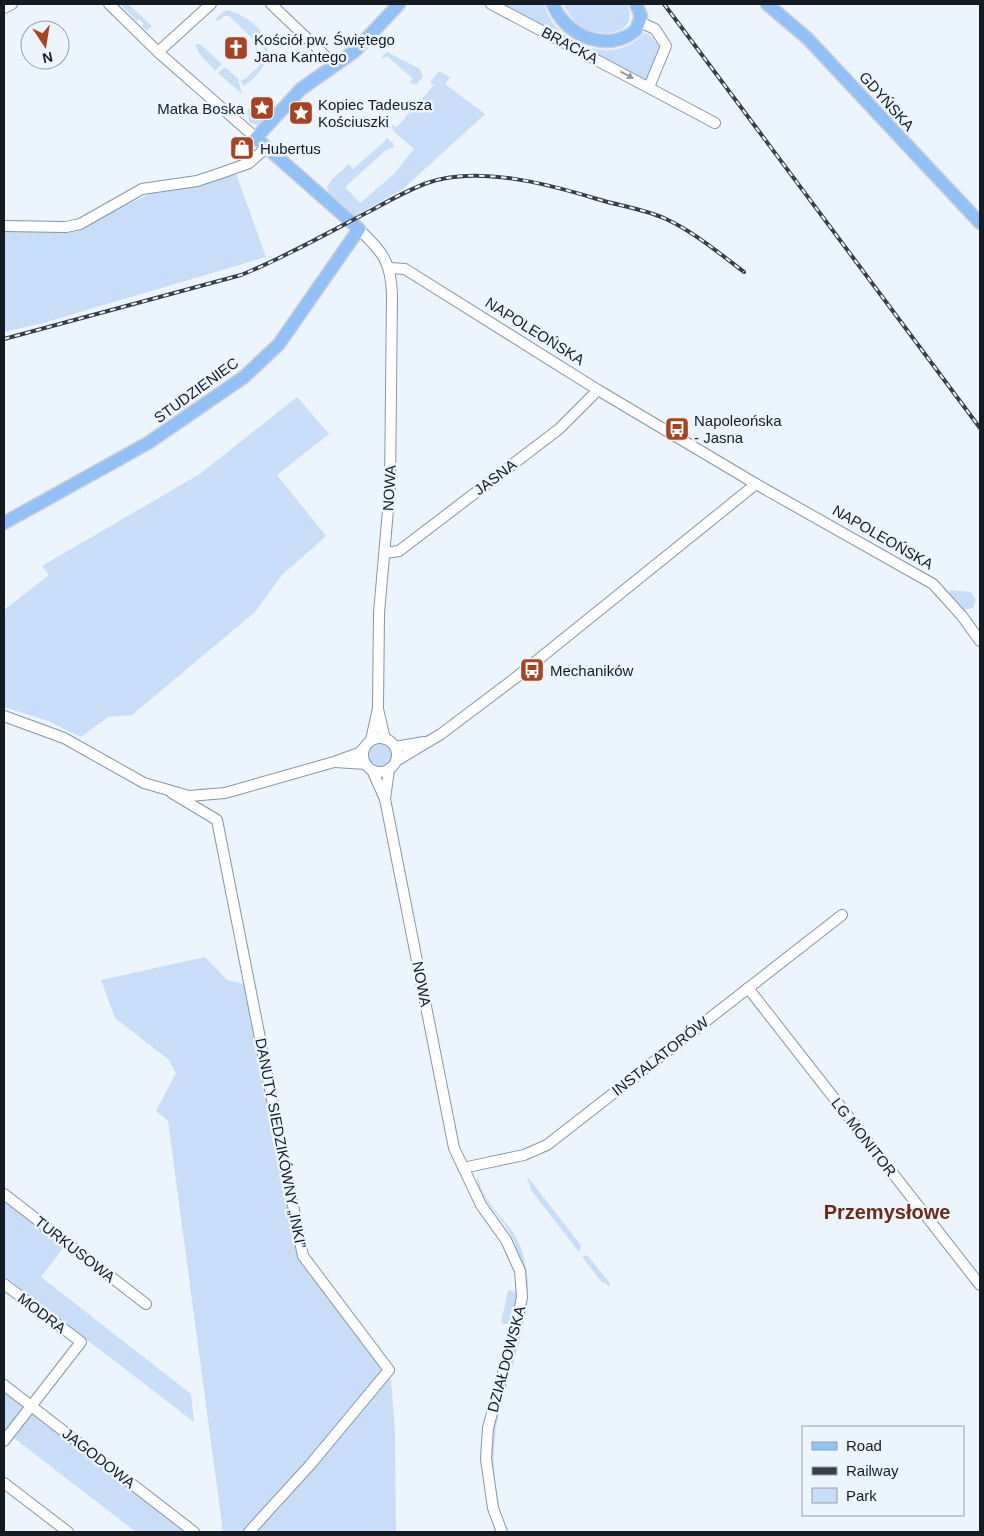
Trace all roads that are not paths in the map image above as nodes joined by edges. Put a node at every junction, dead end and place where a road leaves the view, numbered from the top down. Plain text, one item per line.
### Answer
1 (12, 4) edge
2 (109, 4) edge
3 (211, 4) edge
4 (271, 4) edge
5 (400, 4) edge
6 (491, 4) edge
7 (553, 4) edge
8 (636, 4) edge
9 (767, 4) edge
10 (4, 8) edge
11 (640, 22) junction
12 (158, 52) junction
13 (335, 65) junction
14 (649, 87) junction
15 (715, 123) dead end
16 (256, 138) junction
17 (266, 148) junction
18 (978, 217) edge
19 (4, 226) edge
20 (359, 229) junction
21 (390, 268) junction
22 (598, 390) junction
23 (756, 484) junction
24 (4, 523) edge
25 (385, 553) junction
26 (980, 641) edge
27 (378, 708) junction
28 (4, 716) edge
29 (386, 739) junction
30 (424, 742) junction
31 (368, 744) junction
32 (395, 746) junction
33 (396, 761) junction
34 (334, 762) junction
35 (369, 767) junction
36 (389, 769) junction
37 (172, 793) junction
38 (385, 799) junction
39 (842, 915) dead end
40 (748, 988) junction
41 (463, 1168) junction
42 (4, 1194) edge
43 (4, 1284) edge
44 (980, 1286) edge
45 (146, 1304) dead end
46 (4, 1385) edge
47 (31, 1406) junction
48 (4, 1441) edge
49 (4, 1483) edge
50 (68, 1532) edge
51 (194, 1532) edge
52 (249, 1532) edge
53 (502, 1532) edge

1 - 10 street
2 - 12 street
3 - 12 street
4 - 13 street
5 - 13 main road
6 -> 14 street, BRACKA
7 - 11 main road
8 - 11 main road
9 - 18 main road, GDYŃSKA
11 - 14 street
12 - 16 street
13 - 16 main road
14 - 15 street, BRACKA
16 - 17 main road
17 - 19 street
17 - 20 main road
20 - 21 street
20 - 24 main road, STUDZIENIEC
21 - 22 street, NAPOLEOŃSKA
21 - 25 street, NOWA
22 - 23 street, NAPOLEOŃSKA
22 - 25 street, JASNA
23 - 26 street, NAPOLEOŃSKA
23 - 30 street
25 - 27 street, NOWA
27 - 29 street, NOWA
27 - 31 street, NOWA
28 - 37 street
29 - 31 street
29 - 32 street
30 - 32 street
30 - 33 street
31 - 34 street
31 - 35 street
32 - 33 street
33 - 36 street
34 - 35 street
34 - 37 street
35 - 36 street
35 - 38 street, NOWA
36 - 38 street, NOWA
37 - 52 street, DANUTY SIEDZIKÓWNY „INKI”
38 - 41 street, NOWA
39 - 40 street, INSTALATORÓW
40 - 41 street, INSTALATORÓW
40 - 44 street, LG MONITOR
41 - 53 street, DZIAŁDOWSKA
42 - 45 street, TURKUSOWA
43 - 47 street, MODRA
46 - 47 street, JAGODOWA
47 - 48 street
47 - 51 street, JAGODOWA
49 - 50 street

